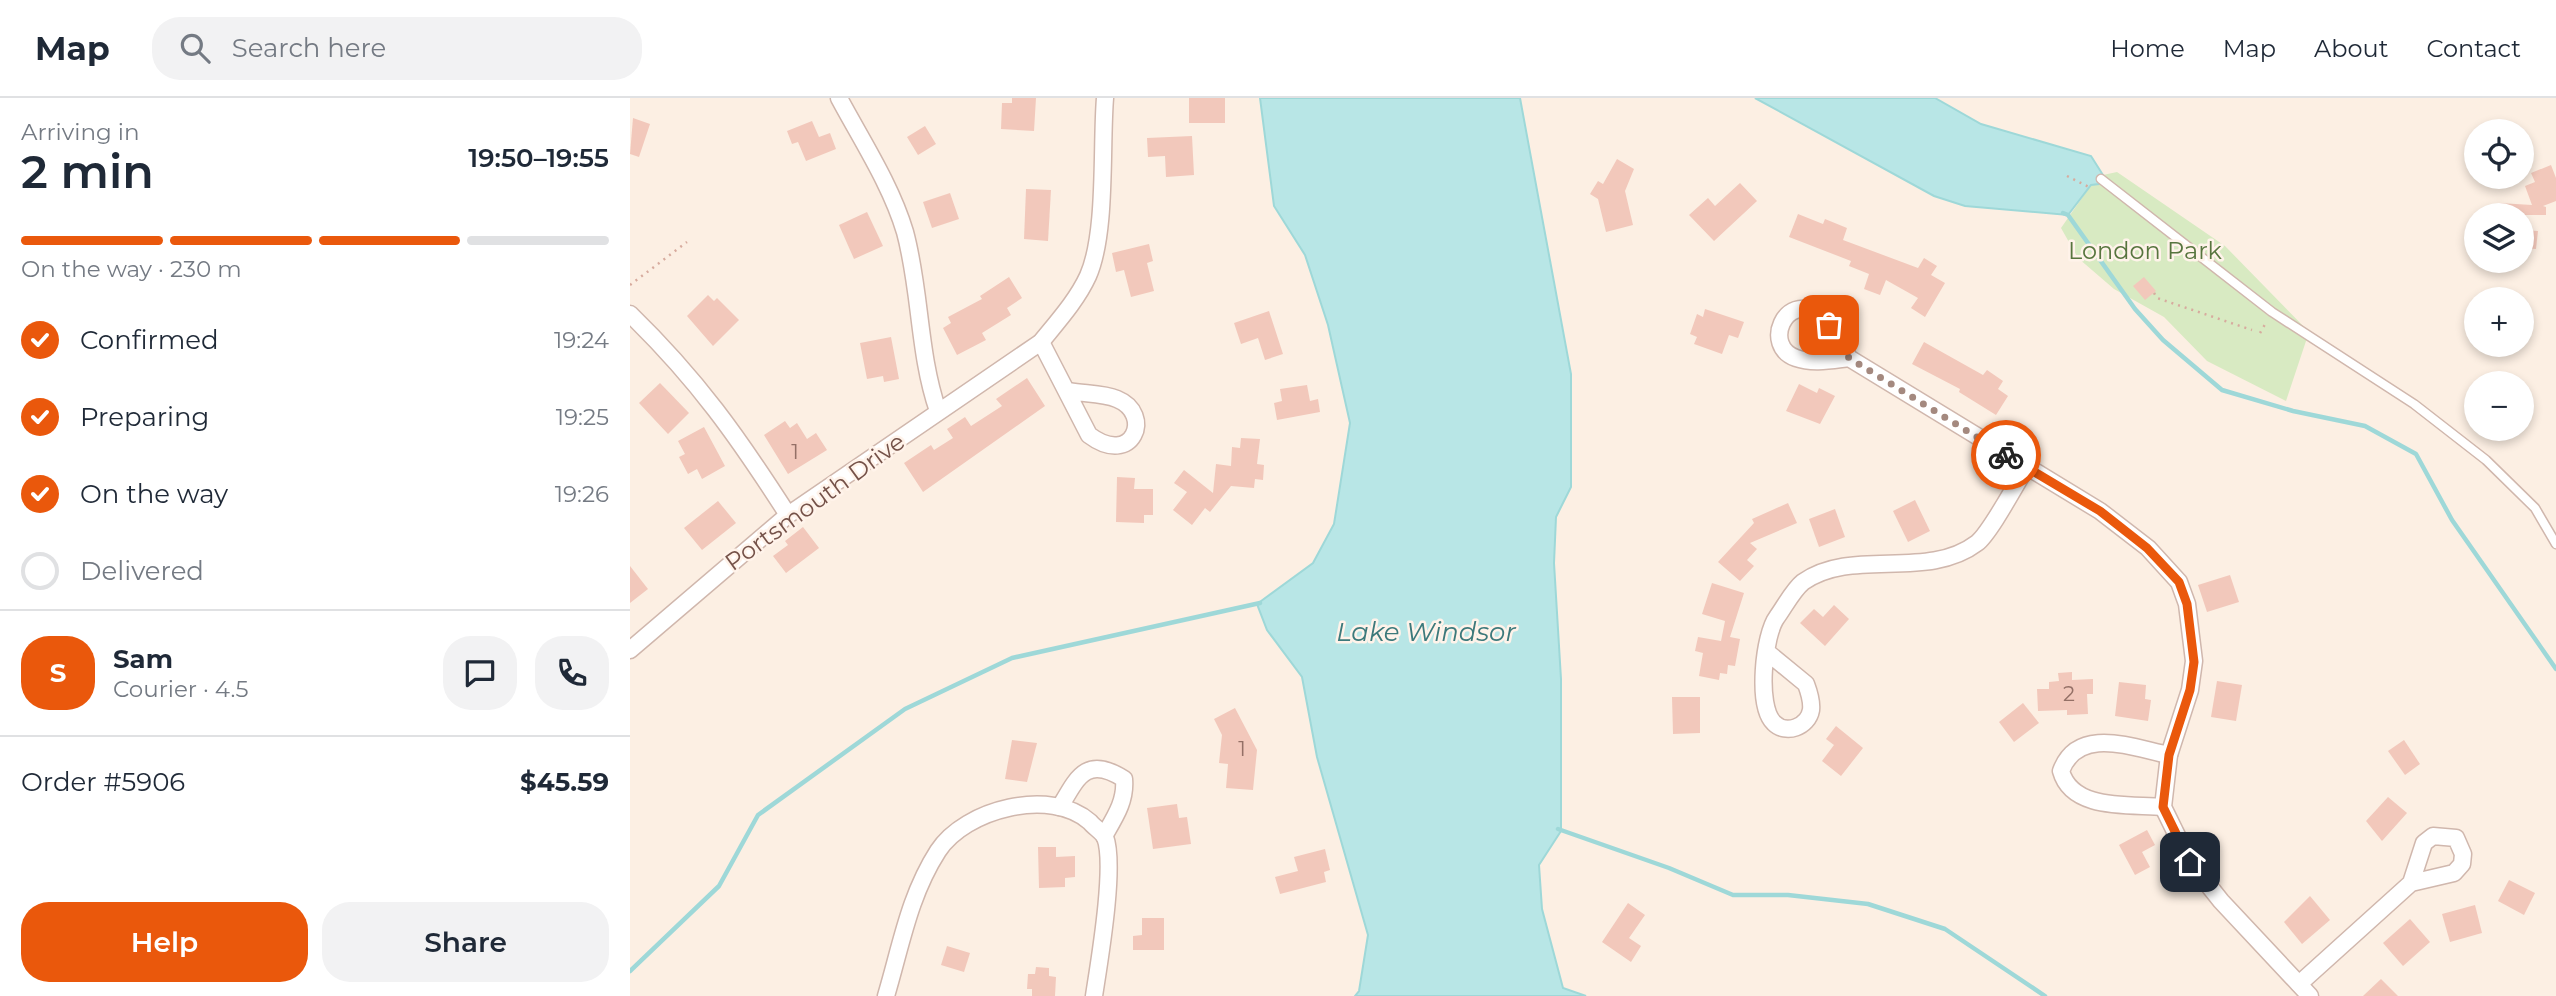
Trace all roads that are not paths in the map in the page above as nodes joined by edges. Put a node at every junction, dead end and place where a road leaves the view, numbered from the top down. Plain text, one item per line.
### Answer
1 (839, 98) edge
2 (1105, 98) edge
3 (2101, 179) dead end
4 (630, 314) edge
5 (1041, 342) junction
6 (1849, 358) dead end
7 (1069, 391) dead end
8 (938, 411) junction
9 (2026, 468) junction
10 (788, 515) junction
11 (2556, 544) edge
12 (630, 650) edge
13 (1767, 652) junction
14 (2169, 755) junction
15 (1060, 807) junction
16 (2163, 807) junction
17 (1104, 836) junction
18 (2411, 883) dead end
19 (2305, 990) edge
20 (886, 996) edge
21 (1094, 996) edge

1 - 8 street
2 - 5 street, Portsmouth Drive
3 - 11 lane
4 - 10 street
5 - 7 street
5 - 8 street, Portsmouth Drive
6 - 9 street
8 - 10 street, Portsmouth Drive
9 - 13 street
9 - 14 street
10 - 12 street, Portsmouth Drive
13 - 13 street
14 - 16 street
14 - 16 street
15 - 17 street
15 - 17 street
15 - 20 street
16 - 19 street
17 - 21 street
18 - 19 street

